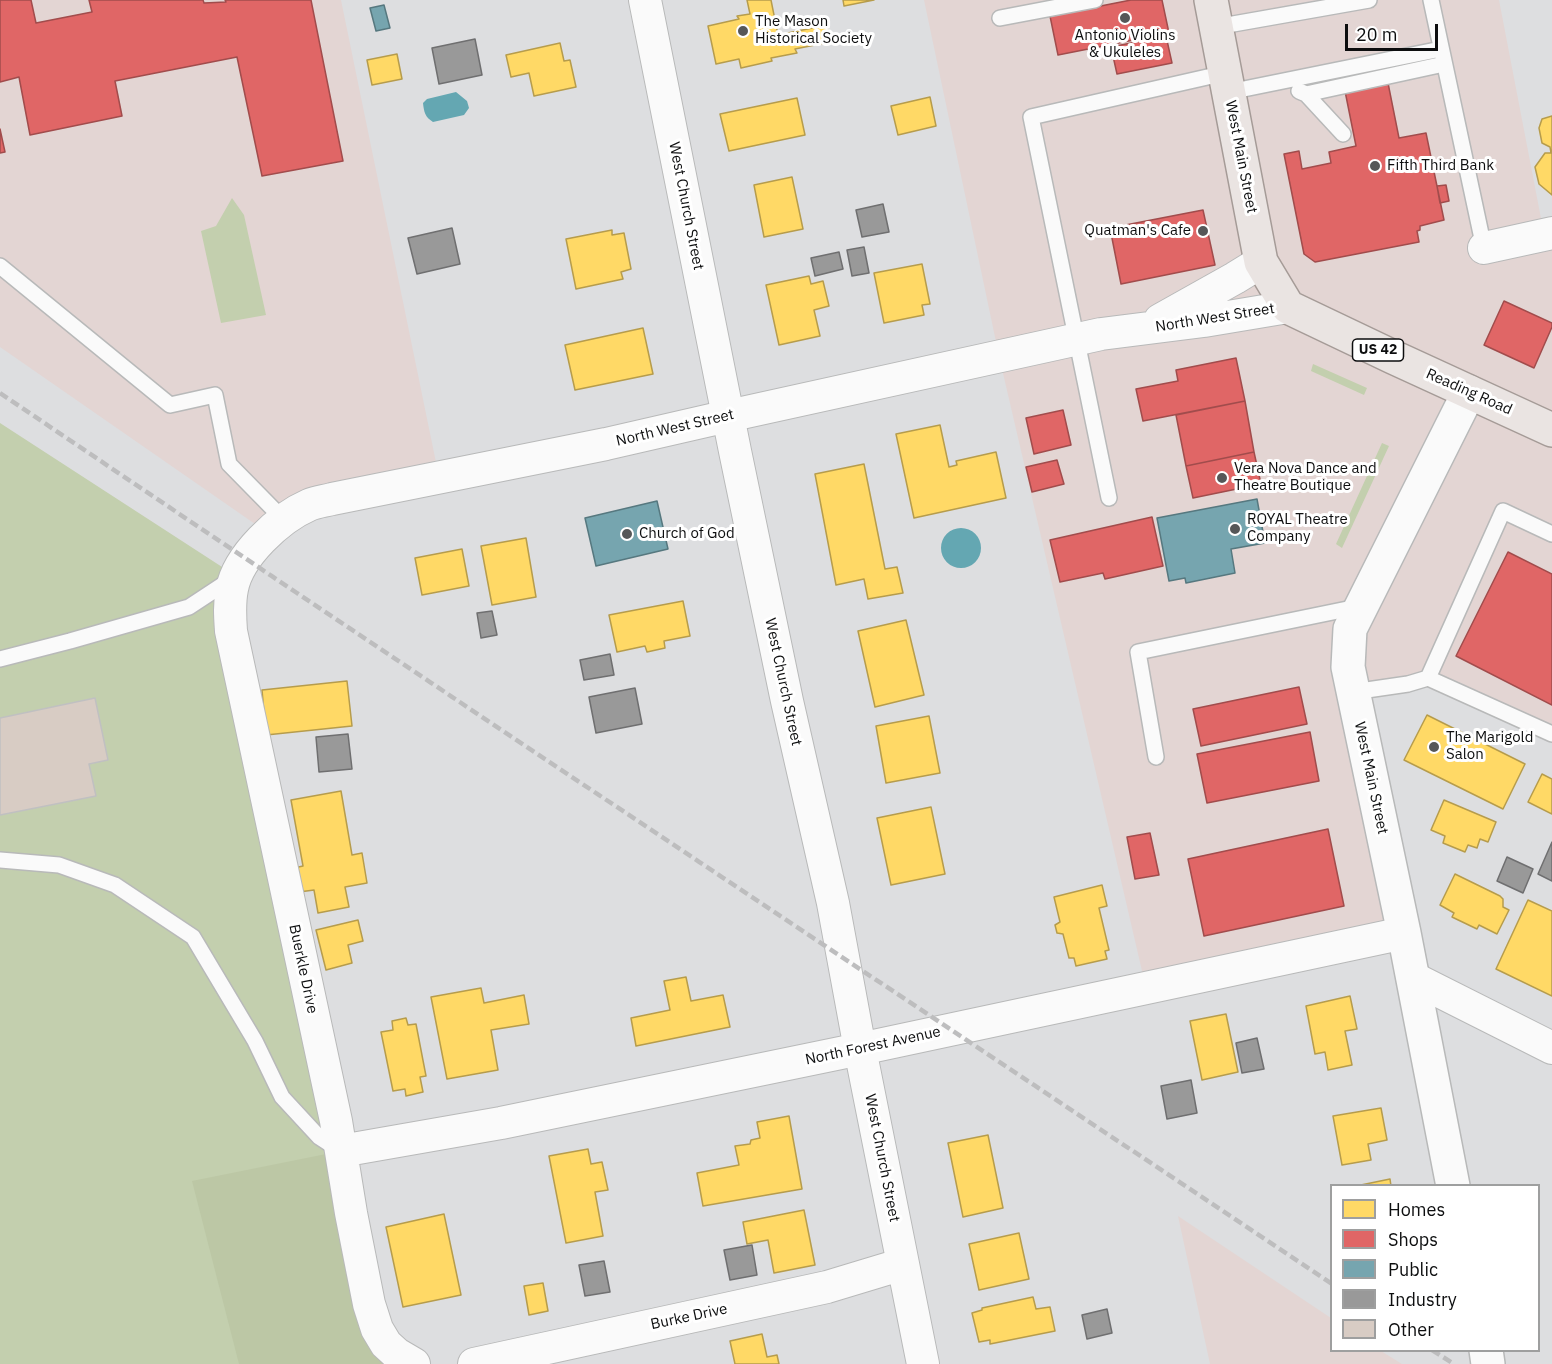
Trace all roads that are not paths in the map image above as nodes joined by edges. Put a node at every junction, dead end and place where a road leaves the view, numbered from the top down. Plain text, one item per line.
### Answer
1 (645, 0) edge
2 (1095, 0) edge
3 (1369, 0) edge
4 (1431, 0) edge
5 (1214, 14) edge
6 (1000, 18) dead end
7 (1443, 57) junction
8 (1279, 82) junction
9 (1227, 83) junction
10 (1306, 94) junction
11 (1343, 134) dead end
12 (1552, 233) edge
13 (1484, 248) joint
14 (1261, 262) junction
15 (0, 266) edge
16 (1288, 307) junction
17 (1143, 329) junction
18 (1076, 339) junction
19 (1469, 392) junction
20 (728, 416) junction
21 (1552, 430) edge
22 (1109, 498) dead end
23 (284, 520) junction
24 (1552, 534) edge
25 (236, 576) junction
26 (1362, 606) junction
27 (0, 659) edge
28 (1428, 678) junction
29 (1353, 692) junction
30 (1552, 734) edge
31 (1156, 757) dead end
32 (0, 860) edge
33 (1404, 933) junction
34 (1413, 978) junction
35 (1552, 1048) edge
36 (860, 1049) junction
37 (341, 1151) junction
38 (1453, 1184) edge
39 (903, 1264) junction
40 (406, 1359) edge
41 (474, 1364) edge
42 (923, 1364) edge

1 - 20 street, West Church Street
2 - 6 lane
3 - 5 lane
4 - 7 lane
5 - 9 main road, West Main Street
7 - 8 lane
7 - 10 lane
7 - 13 lane
8 - 9 lane
8 - 10 lane
9 - 14 main road, West Main Street
9 - 18 lane
10 - 11 lane
12 - 13 street
14 - 16 main road, West Main Street
14 - 17 street, North West Street
15 - 23 lane
16 - 17 street, North West Street
16 - 19 main road, Reading Road / US 42
17 - 18 street, North West Street
18 - 20 street, North West Street
18 - 22 lane
19 - 21 main road, Reading Road / US 42
19 - 26 main road, West Main Street
20 - 23 street, North West Street
20 - 36 street, West Church Street
23 - 25 street, North West Street
24 - 28 lane
25 - 27 lane
25 - 37 street, Buerkle Drive
26 - 29 main road, West Main Street
26 - 31 lane
28 - 29 lane
28 - 30 lane
29 - 33 main road, West Main Street
32 - 37 lane
33 - 34 main road, West Main Street
33 - 36 street, North Forest Avenue
34 - 35 street
34 - 38 main road, West Main Street
36 - 37 street, North Forest Avenue
36 - 39 street, West Church Street
37 - 40 street, Buerkle Drive
39 - 41 street, Burke Drive
39 - 42 street, West Church Street

